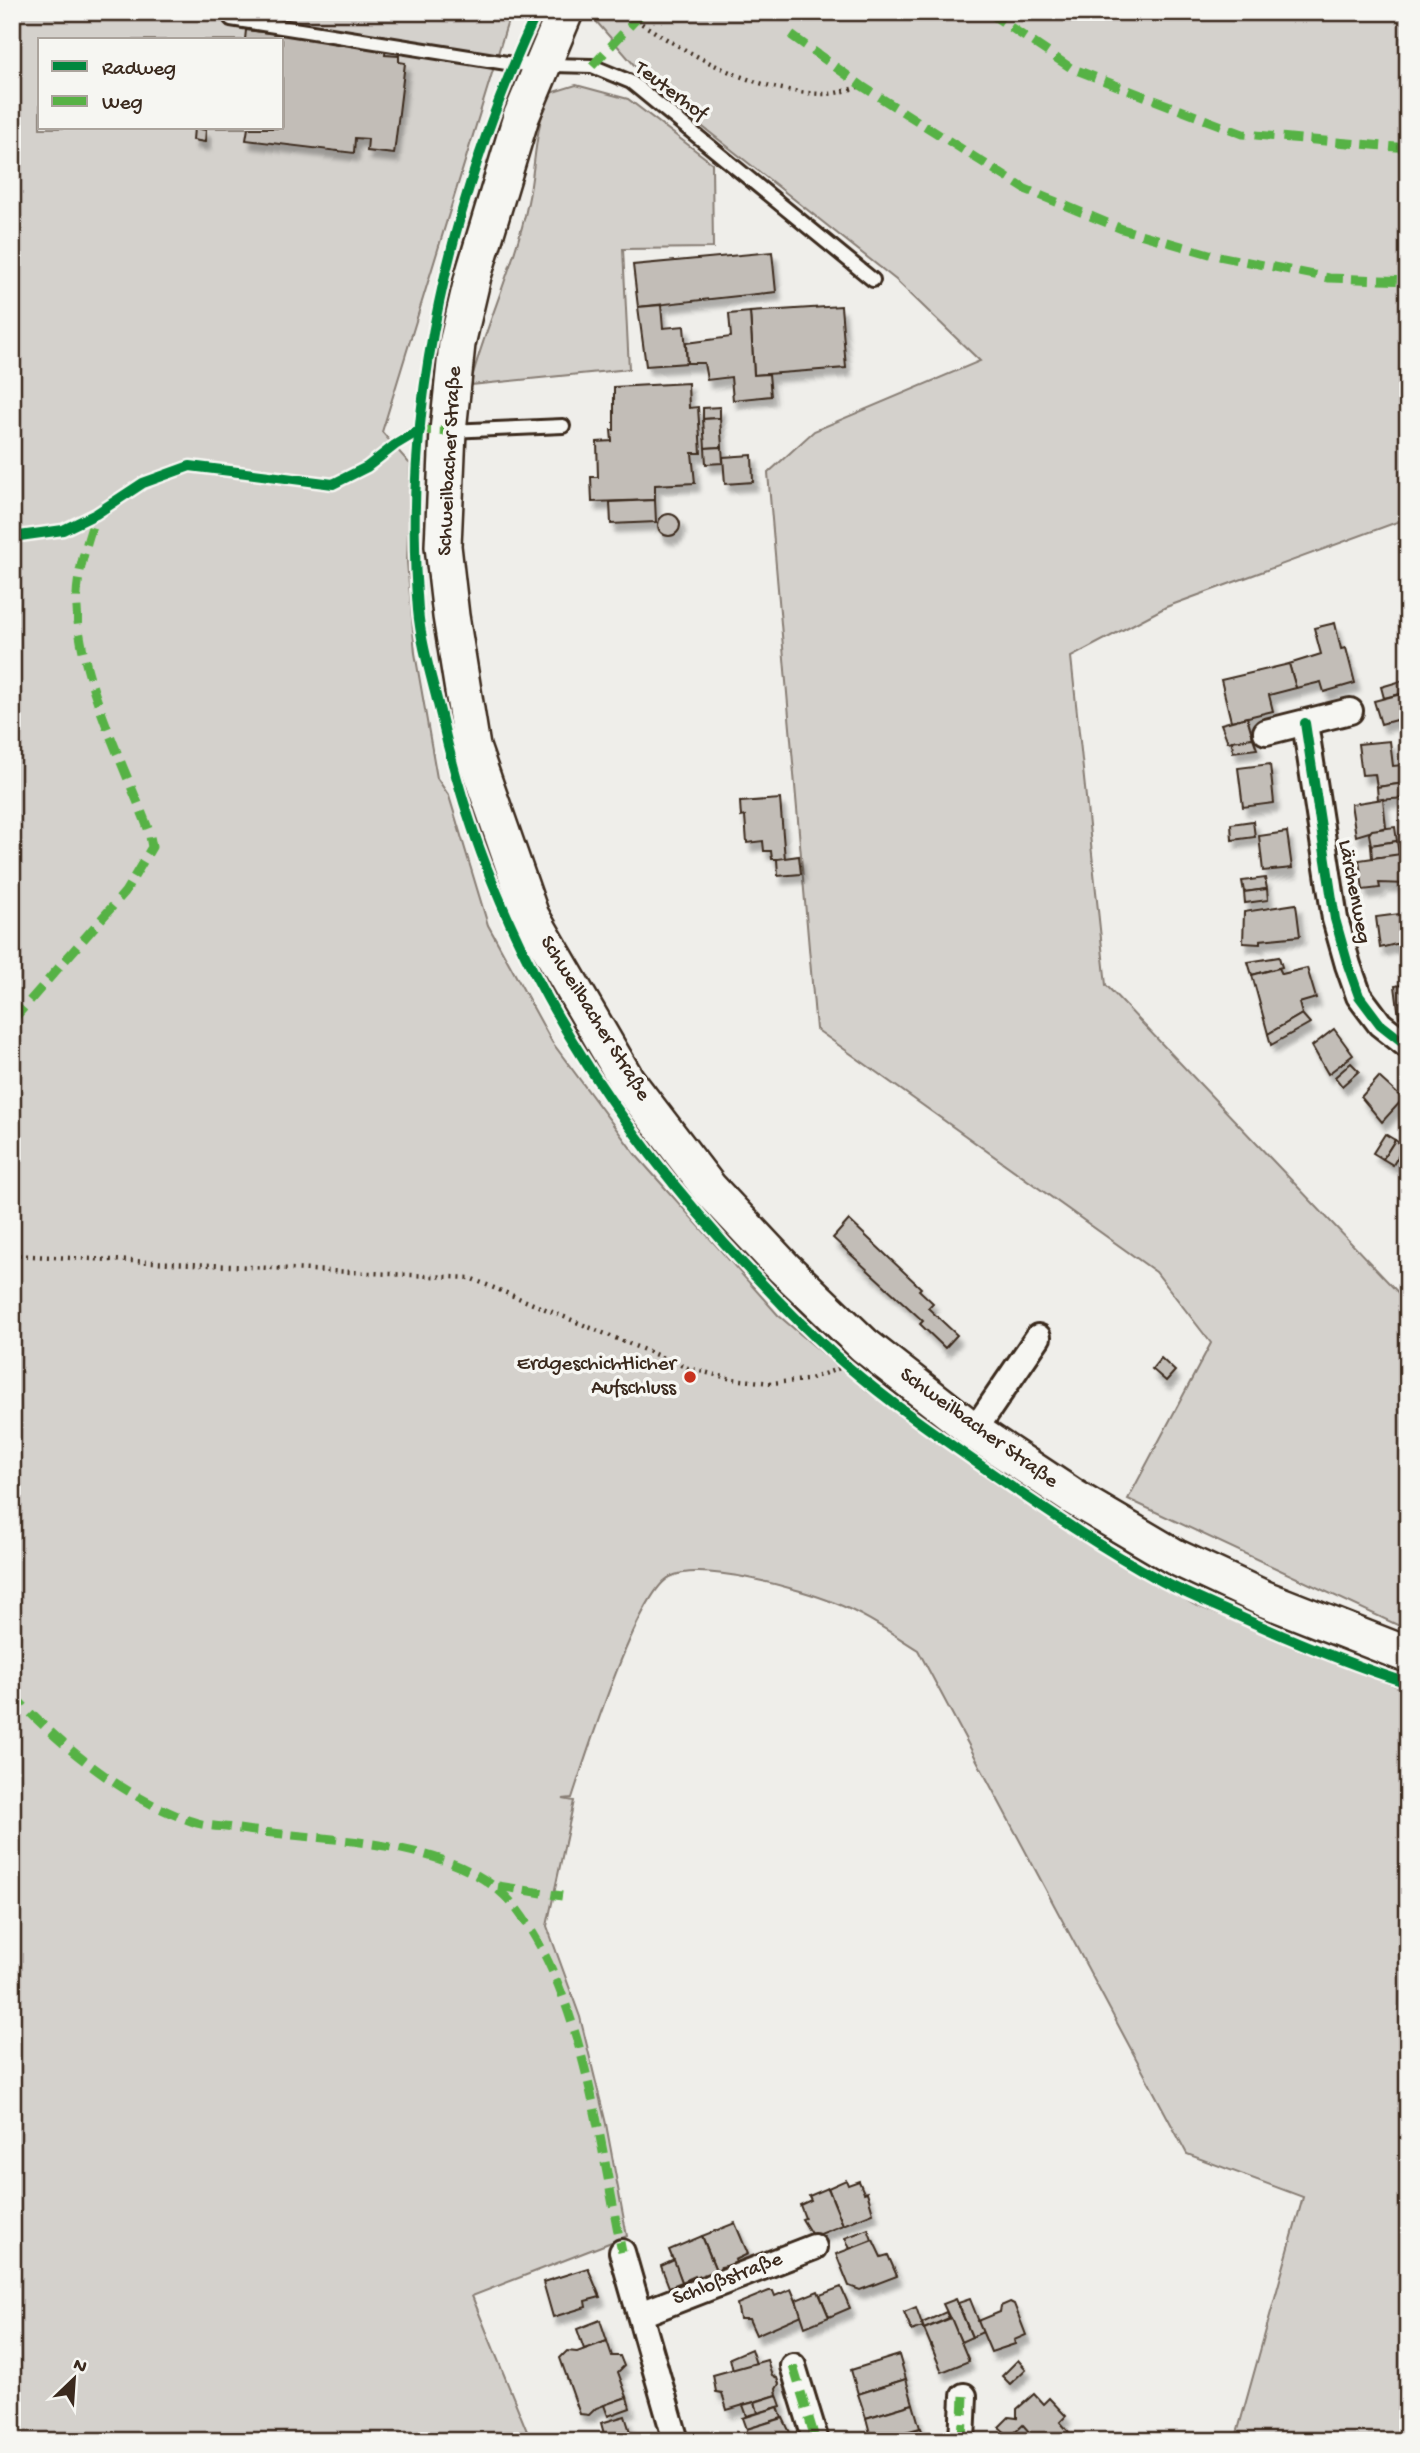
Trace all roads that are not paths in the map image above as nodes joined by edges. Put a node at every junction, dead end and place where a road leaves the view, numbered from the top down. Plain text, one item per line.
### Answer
1 (565, 12) edge
2 (231, 19) dead end
3 (545, 56) junction
4 (873, 280) dead end
5 (564, 426) dead end
6 (448, 431) junction
7 (1350, 711) dead end
8 (1305, 723) junction
9 (1266, 732) dead end
10 (1408, 1045) edge
11 (1038, 1337) dead end
12 (974, 1431) junction
13 (1408, 1655) edge
14 (814, 2247) dead end
15 (622, 2252) dead end
16 (641, 2314) junction
17 (793, 2366) dead end
18 (964, 2396) dead end
19 (676, 2441) edge
20 (816, 2441) edge
21 (962, 2441) edge

1 - 3 main road, Schweilbacher Straße
2 - 3 lane, Teuterhof
3 - 4 lane, Teuterhof
3 - 6 main road, Schweilbacher Straße
5 - 6 lane
6 - 12 main road, Schweilbacher Straße
7 - 8 street
8 - 9 street
8 - 10 street, Lärchenweg
11 - 12 street
12 - 13 main road, Schweilbacher Straße
14 - 16 street, Schloßstraße
15 - 16 street
16 - 19 street
17 - 20 street
18 - 21 street

